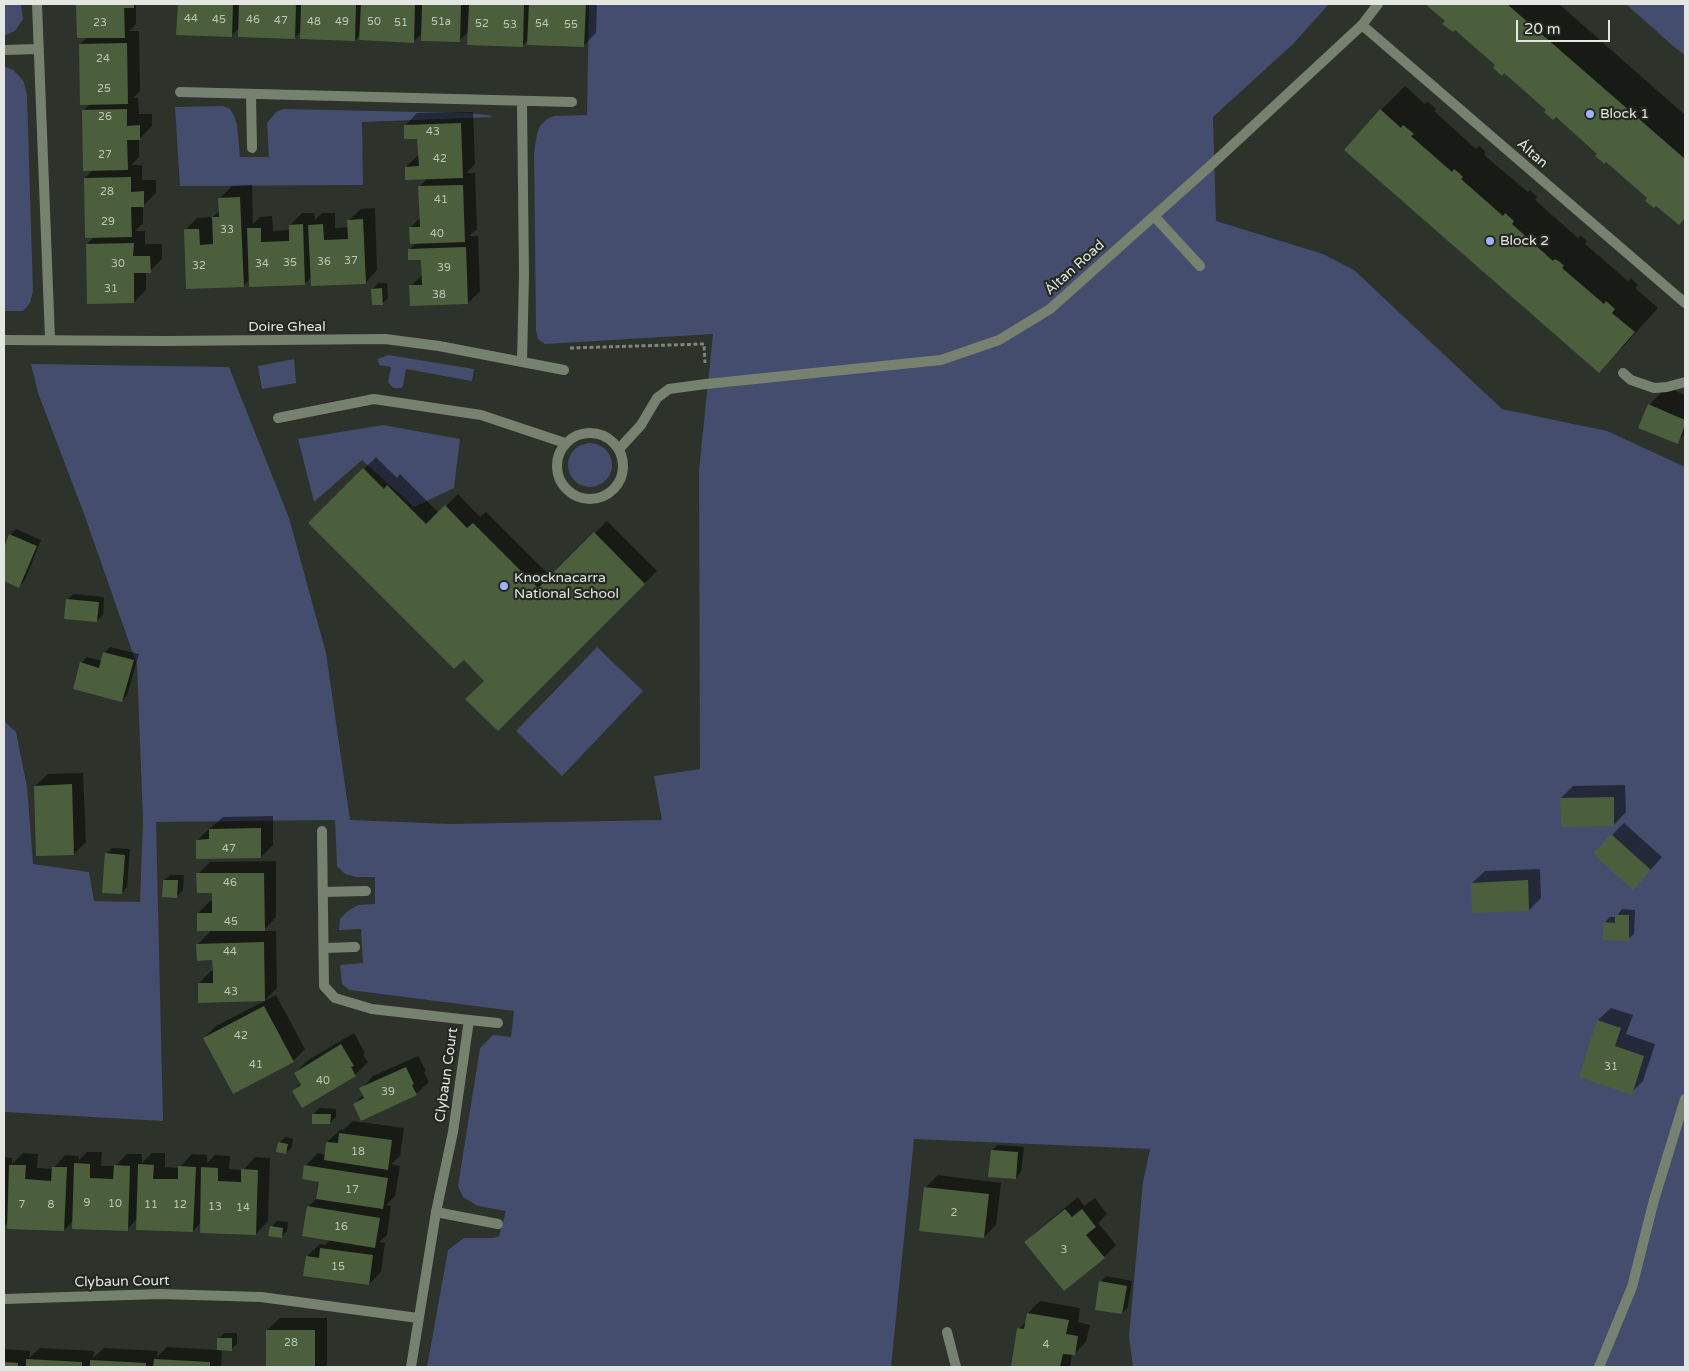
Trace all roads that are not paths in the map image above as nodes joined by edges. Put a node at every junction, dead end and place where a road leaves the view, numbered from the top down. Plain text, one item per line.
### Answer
1 (37, 4) edge
2 (1378, 4) edge
3 (1362, 25) junction
4 (39, 49) junction
5 (4, 50) edge
6 (180, 92) dead end
7 (251, 94) junction
8 (522, 102) junction
9 (572, 102) dead end
10 (252, 148) dead end
11 (1154, 216) junction
12 (1200, 266) dead end
13 (1685, 303) edge
14 (50, 339) junction
15 (4, 340) edge
16 (522, 362) junction
17 (564, 370) road end
18 (1623, 373) dead end
19 (1685, 382) edge
20 (278, 418) dead end
21 (565, 443) junction
22 (619, 449) junction
23 (322, 832) dead end
24 (366, 891) dead end
25 (323, 892) junction
26 (355, 947) dead end
27 (324, 948) junction
28 (469, 1020) junction
29 (498, 1023) dead end
30 (1685, 1099) edge
31 (436, 1212) junction
32 (498, 1224) dead end
33 (4, 1299) edge
34 (418, 1318) junction
35 (947, 1332) dead end
36 (411, 1367) edge
37 (956, 1367) edge
38 (1599, 1367) edge

1 - 4 street
2 - 3 street, Áltan Road
3 - 11 street, Áltan Road
3 - 13 street, Áltan
4 - 5 street
4 - 14 street
6 - 7 street
7 - 8 street
7 - 10 street
8 - 9 street
8 - 16 street
11 - 12 street
11 - 22 street, Áltan Road
14 - 15 street, Doire Gheal
14 - 16 street, Doire Gheal
16 - 17 street, Doire Gheal
18 - 19 street
20 - 21 street
21 - 22 street
21 - 22 street
23 - 25 street, Clybaun Court
24 - 25 street
25 - 27 street, Clybaun Court
26 - 27 street
27 - 28 street, Clybaun Court
28 - 29 street
28 - 31 street, Clybaun Court
30 - 38 street
31 - 32 street
31 - 34 street, Clybaun Court
33 - 34 street, Clybaun Court
34 - 36 street, Clybaun Court
35 - 37 street

